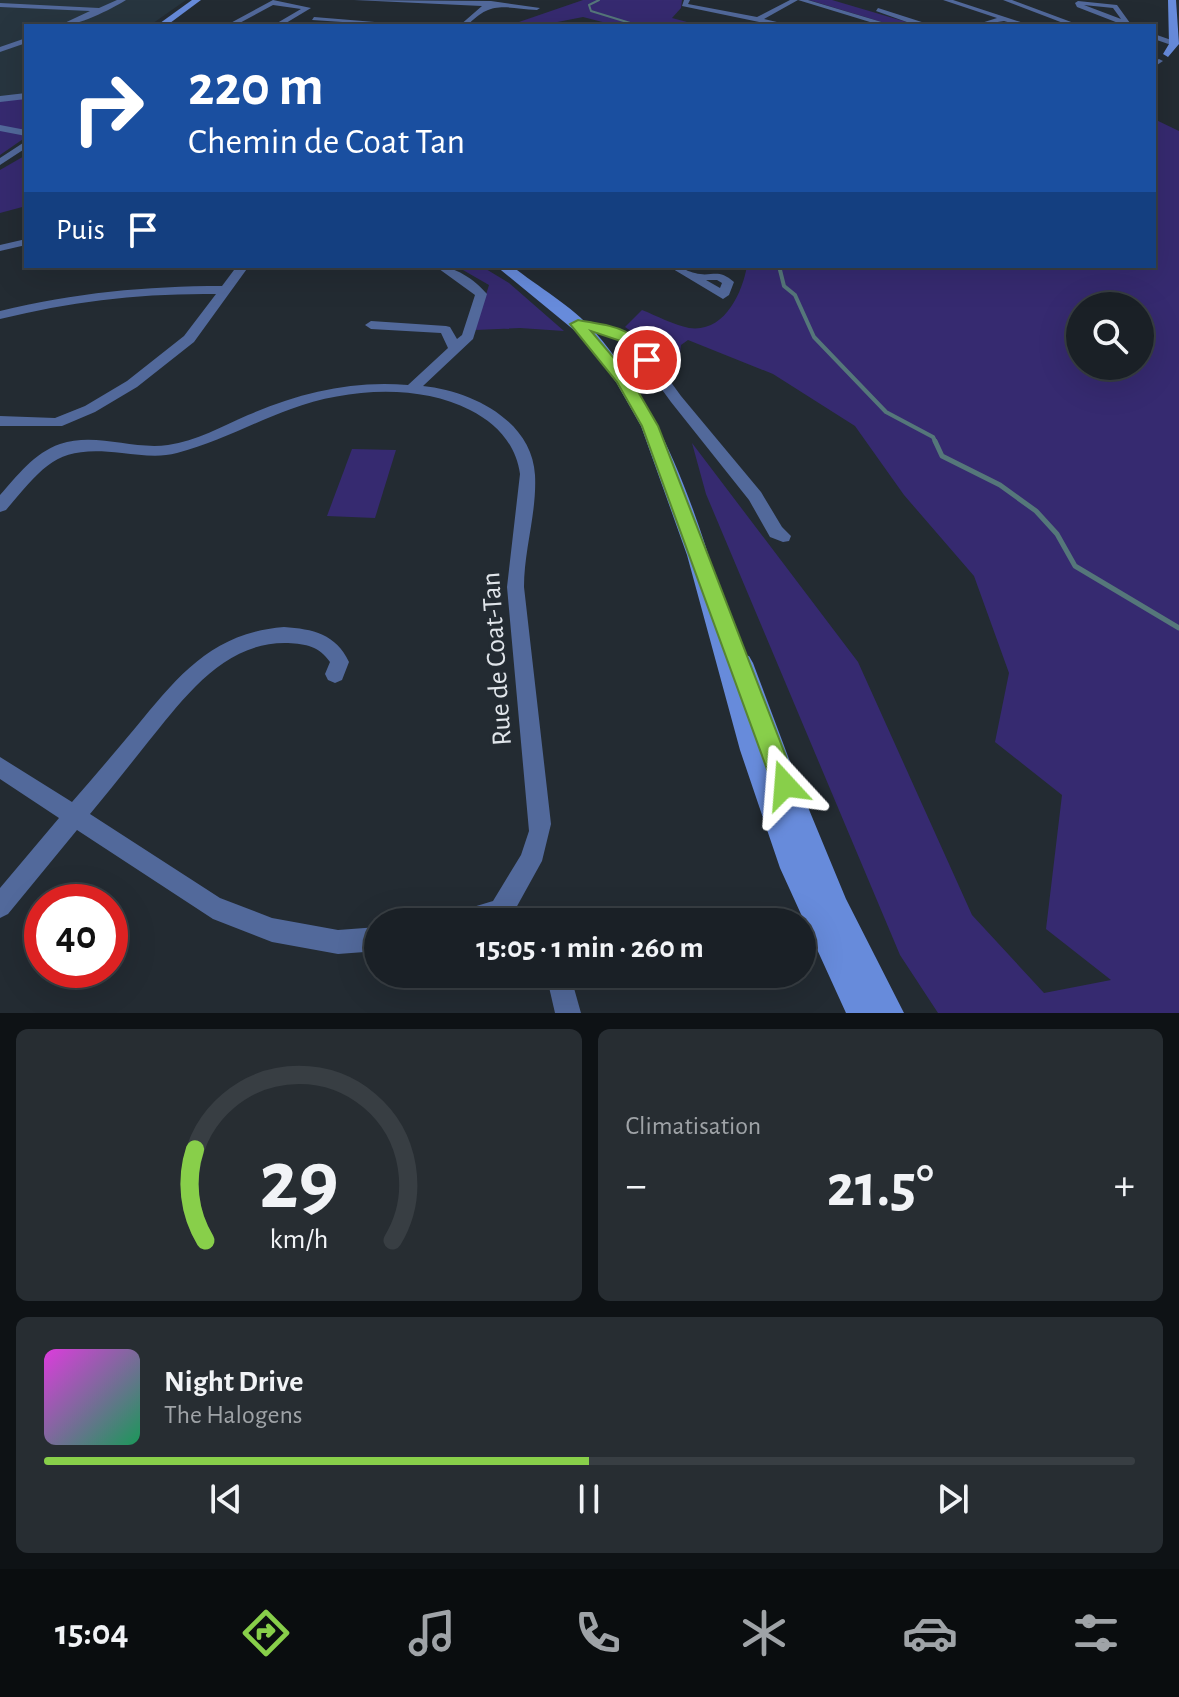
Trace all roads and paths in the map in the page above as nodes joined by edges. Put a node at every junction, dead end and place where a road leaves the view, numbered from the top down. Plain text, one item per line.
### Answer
1 (123, 0) edge
2 (197, 0) edge
3 (357, 0) edge
4 (798, 0) edge
5 (888, 0) edge
6 (946, 0) edge
7 (993, 0) edge
8 (1006, 0) edge
9 (1172, 0) edge
10 (275, 1) edge
11 (492, 2) edge
12 (685, 2) edge
13 (0, 5) edge
14 (865, 7) dead end
15 (537, 8) dead end
16 (104, 10) junction
17 (878, 10) junction
18 (1006, 18) junction
19 (314, 19) dead end
20 (759, 19) junction
21 (67, 24) edge
22 (163, 24) edge
23 (233, 24) edge
24 (280, 24) edge
25 (351, 24) edge
26 (465, 24) edge
27 (781, 24) edge
28 (884, 24) edge
29 (919, 24) edge
30 (984, 24) edge
31 (1023, 24) edge
32 (1058, 24) edge
33 (1072, 24) edge
34 (1130, 24) edge
35 (1156, 36) edge
36 (24, 41) edge
37 (1175, 48) edge
38 (0, 50) edge
39 (1156, 59) edge
40 (24, 96) edge
41 (0, 99) edge
42 (0, 128) edge
43 (24, 133) edge
44 (24, 145) edge
45 (0, 162) edge
46 (24, 242) edge
47 (0, 248) edge
48 (242, 268) edge
49 (444, 268) edge
50 (506, 268) edge
51 (677, 268) edge
52 (693, 277) dead end
53 (225, 290) junction
54 (0, 315) edge
55 (371, 325) dead end
56 (583, 325) junction
57 (454, 347) junction
58 (412, 389) junction
59 (0, 421) edge
60 (0, 506) edge
61 (783, 536) dead end
62 (698, 555) junction
63 (335, 674) dead end
64 (0, 767) edge
65 (77, 816) junction
66 (0, 906) edge
67 (512, 908) edge
68 (364, 940) edge
69 (562, 988) edge
70 (568, 1013) edge
71 (862, 1013) edge
72 (888, 1013) edge

1 - 16 street
2 - 22 street
3 - 11 street
4 - 20 street
4 - 28 street
5 - 17 street
6 - 18 street
7 - 32 street
8 - 33 street
9 - 37 street
10 - 23 street
10 - 24 street
11 - 15 street
11 - 26 street
12 - 20 street
13 - 16 street
14 - 17 street
16 - 21 street
17 - 29 street
18 - 30 street
18 - 31 street
19 - 25 street
20 - 27 street
34 - 34 street
35 - 37 street
36 - 38 street
37 - 39 street
40 - 41 street
42 - 43 street
44 - 45 street
46 - 47 street
48 - 53 street
49 - 57 street
50 - 56 street
51 - 52 street
53 - 54 street
53 - 59 street
55 - 57 street
56 - 61 street
56 - 62 street
57 - 58 street
58 - 60 street, Rue de Coat-Tan
58 - 67 street, Rue de Coat-Tan
62 - 71 street
62 - 72 street
63 - 65 street
64 - 65 street
65 - 66 street
65 - 68 street
69 - 70 street

